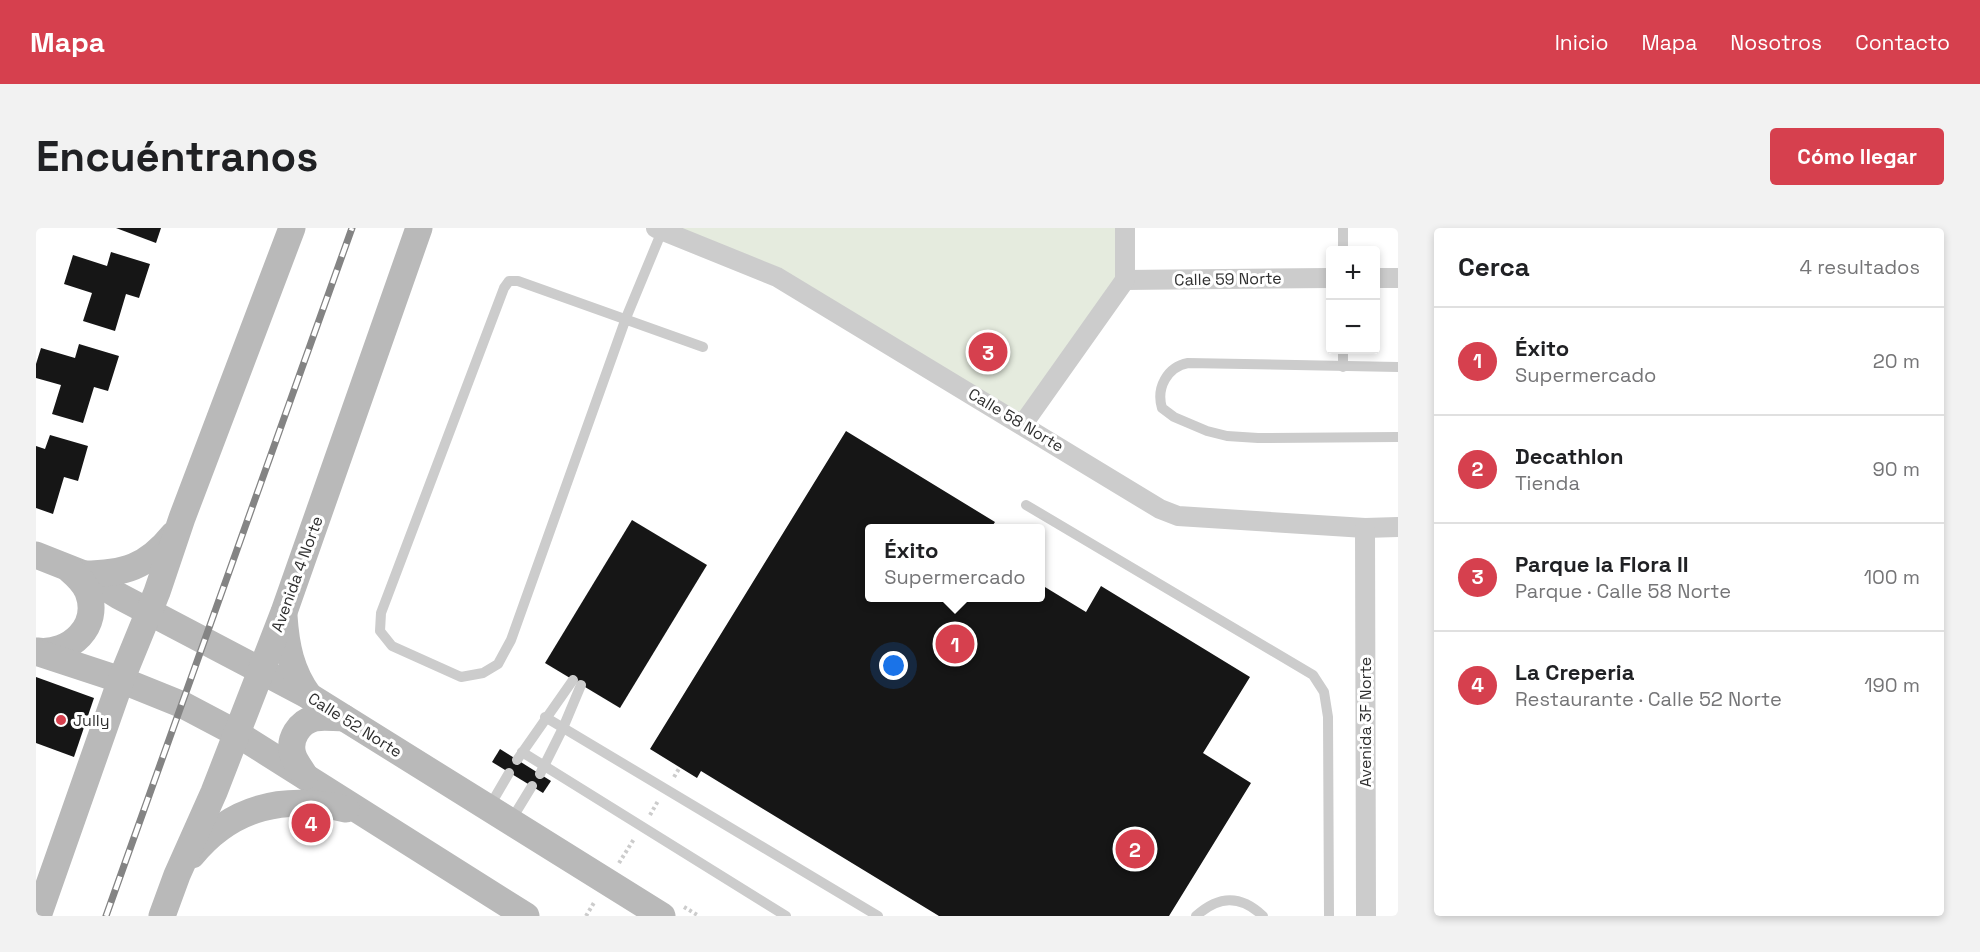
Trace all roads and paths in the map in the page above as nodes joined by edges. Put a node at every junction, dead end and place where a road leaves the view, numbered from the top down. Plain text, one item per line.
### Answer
1 (292, 228) edge
2 (419, 228) edge
3 (1125, 228) edge
4 (1343, 228) edge
5 (659, 229) edge
6 (1343, 246) edge
7 (1326, 278) edge
8 (1380, 278) edge
9 (1398, 278) edge
10 (1125, 280) junction
11 (626, 318) junction
12 (703, 347) dead end
13 (1343, 354) edge
14 (1343, 367) junction
15 (1398, 367) edge
16 (1023, 424) junction
17 (1398, 437) edge
18 (1026, 505) dead end
19 (182, 518) junction
20 (1398, 527) edge
21 (1365, 528) junction
22 (36, 555) edge
23 (76, 571) junction
24 (149, 611) junction
25 (284, 612) junction
26 (36, 651) edge
27 (261, 669) junction
28 (121, 680) junction
29 (309, 696) junction
30 (545, 717) junction
31 (334, 718) junction
32 (564, 728) junction
33 (236, 733) junction
34 (301, 770) junction
35 (542, 770) junction
36 (510, 773) dead end
37 (532, 786) dead end
38 (360, 812) junction
39 (498, 815) junction
40 (177, 875) junction
41 (496, 908) edge
42 (38, 916) edge
43 (162, 916) edge
44 (526, 916) edge
45 (662, 916) edge
46 (786, 916) edge
47 (878, 916) edge
48 (1196, 916) edge
49 (1263, 916) edge
50 (1329, 916) edge
51 (1366, 916) edge

1 - 19 main road
2 - 25 main road, Avenida 4 Norte
3 - 10 street
4 - 6 lane
5 - 11 lane
5 - 16 street, Calle 58 Norte
7 - 10 street, Calle 59 Norte
8 - 9 street
10 - 16 street
11 - 11 lane
11 - 12 lane
13 - 14 lane
14 - 15 lane
14 - 17 lane
16 - 21 street, Calle 58 Norte
18 - 50 lane
19 - 23 main road
19 - 24 main road
20 - 21 street, Calle 58 Norte
21 - 51 street, Avenida 3F Norte
22 - 23 main road, Calle 52 Norte
23 - 24 main road, Calle 52 Norte
23 - 26 main road
24 - 27 main road, Calle 52 Norte
24 - 28 main road
25 - 27 main road, Avenida 4 Norte
25 - 29 main road
26 - 28 main road
27 - 29 main road, Calle 52 Norte
27 - 33 main road, Avenida 4 Norte
28 - 33 main road
28 - 42 main road
29 - 31 main road, Calle 52 Norte
30 - 32 lane
30 - 32 lane
30 - 35 lane
31 - 34 main road
31 - 39 main road, Calle 52 Norte
32 - 35 lane
32 - 47 lane
33 - 34 main road
33 - 40 main road, Avenida 4 Norte
34 - 38 main road
35 - 46 lane
36 - 39 lane
37 - 39 lane
38 - 40 main road
38 - 41 main road
39 - 45 main road, Calle 52 Norte
40 - 43 main road, Avenida 4 Norte
41 - 44 main road
48 - 49 lane

